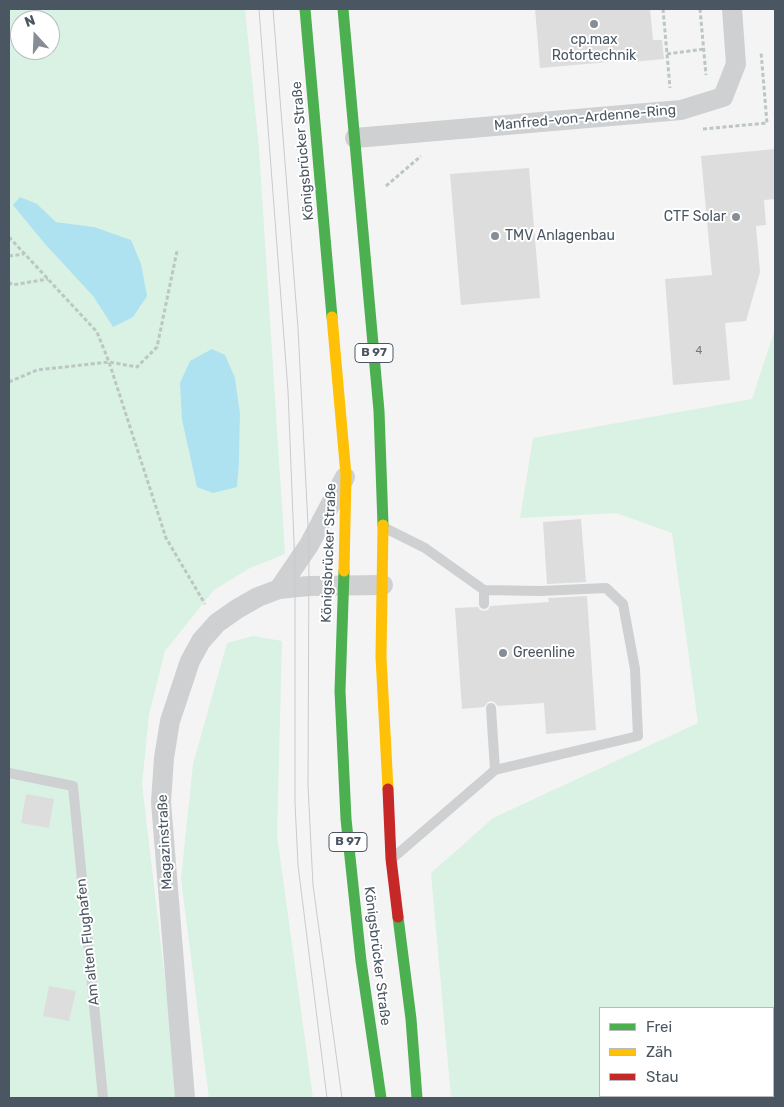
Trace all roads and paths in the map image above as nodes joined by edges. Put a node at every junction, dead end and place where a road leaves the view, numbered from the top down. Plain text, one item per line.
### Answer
1 (305, 9) edge
2 (344, 9) edge
3 (663, 9) edge
4 (700, 9) edge
5 (732, 9) edge
6 (704, 49) junction
7 (667, 54) junction
8 (709, 102) junction
9 (673, 111) junction
10 (354, 138) junction
11 (9, 237) edge
12 (177, 251) dead end
13 (24, 254) junction
14 (9, 256) edge
15 (48, 279) junction
16 (9, 282) edge
17 (109, 362) junction
18 (9, 382) edge
19 (346, 475) junction
20 (383, 527) junction
21 (344, 585) junction
22 (384, 585) junction
23 (279, 589) junction
24 (484, 590) junction
25 (484, 604) dead end
26 (217, 623) junction
27 (491, 708) dead end
28 (495, 770) junction
29 (9, 773) edge
30 (391, 859) junction
31 (103, 1098) edge
32 (185, 1098) edge
33 (381, 1098) edge
34 (417, 1098) edge

1 - 19 main road, Königsbrücker Straße / B 97
2 - 10 main road, Königsbrücker Straße / B 97
3 - 7 path
4 - 6 path
5 - 8 street, Manfred-von-Ardenne-Ring
6 - 7 path
6 - 8 path
7 - 9 path
8 - 9 street, Manfred-von-Ardenne-Ring
9 - 10 street, Manfred-von-Ardenne-Ring
10 - 20 main road, Königsbrücker Straße / B 97
11 - 13 path
12 - 17 path
13 - 14 path
13 - 15 path
15 - 16 path
15 - 17 path
17 - 18 path
17 - 26 path
19 - 21 main road, Königsbrücker Straße / B 97
19 - 23 street
20 - 22 main road, Königsbrücker Straße / B 97
20 - 24 lane
21 - 22 street, Magazinstraße
21 - 23 street, Magazinstraße
21 - 33 main road, Königsbrücker Straße / B 97
22 - 30 main road, Königsbrücker Straße / B 97
23 - 26 street, Magazinstraße
24 - 25 lane
24 - 28 lane
26 - 32 street, Magazinstraße
27 - 28 lane
28 - 30 lane
29 - 31 lane, Am alten Flughafen
30 - 34 main road, Königsbrücker Straße / B 97

